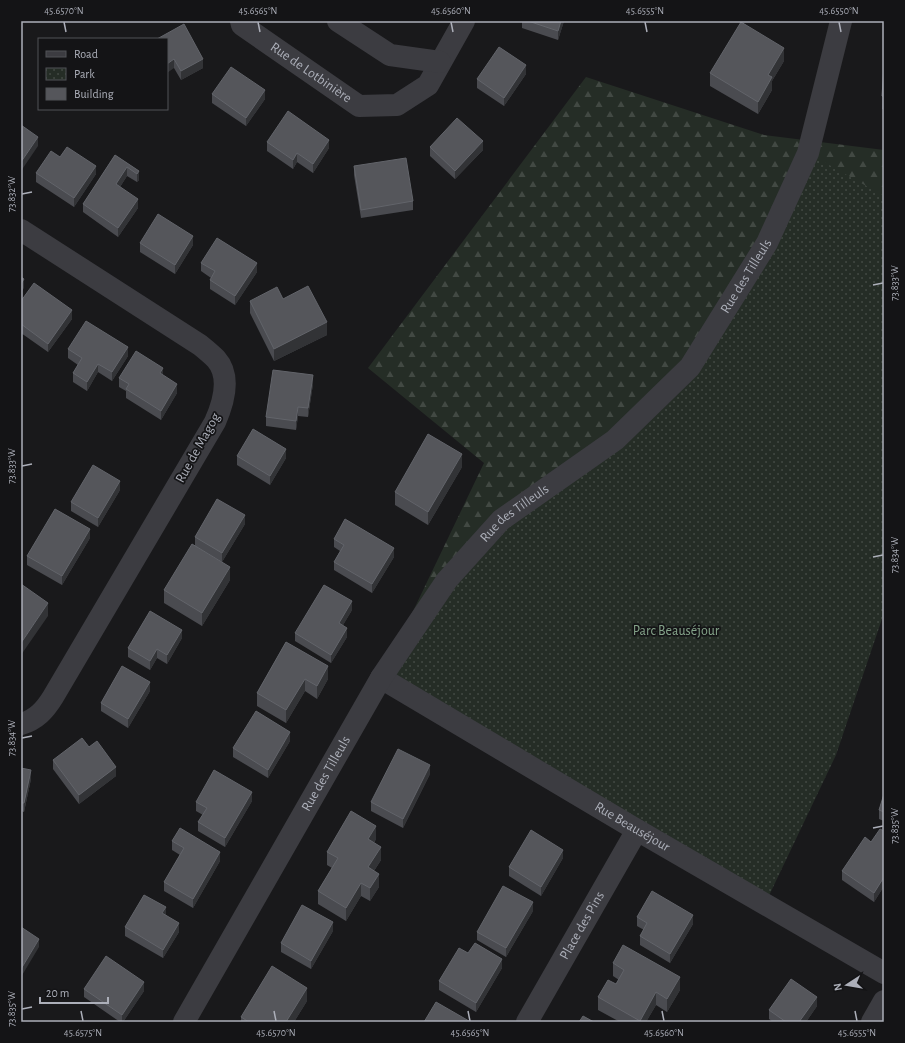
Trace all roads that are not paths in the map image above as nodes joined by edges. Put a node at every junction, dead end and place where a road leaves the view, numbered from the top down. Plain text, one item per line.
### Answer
1 (241, 21) edge
2 (338, 21) edge
3 (464, 21) edge
4 (841, 21) edge
5 (440, 62) junction
6 (21, 230) edge
7 (381, 678) junction
8 (21, 724) edge
9 (637, 830) junction
10 (884, 973) edge
11 (884, 1001) edge
12 (184, 1022) edge
13 (527, 1022) edge
14 (872, 1022) edge

1 - 5 street, Rue de Lotbinière
2 - 5 street
3 - 5 street, Rue de Lotbinière
4 - 7 street, Rue des Tilleuls
6 - 8 street, Rue de Magog
7 - 9 street, Rue Beauséjour
7 - 12 street, Rue des Tilleuls
9 - 10 street, Rue Beauséjour
9 - 13 street, Place des Pins
11 - 14 street

